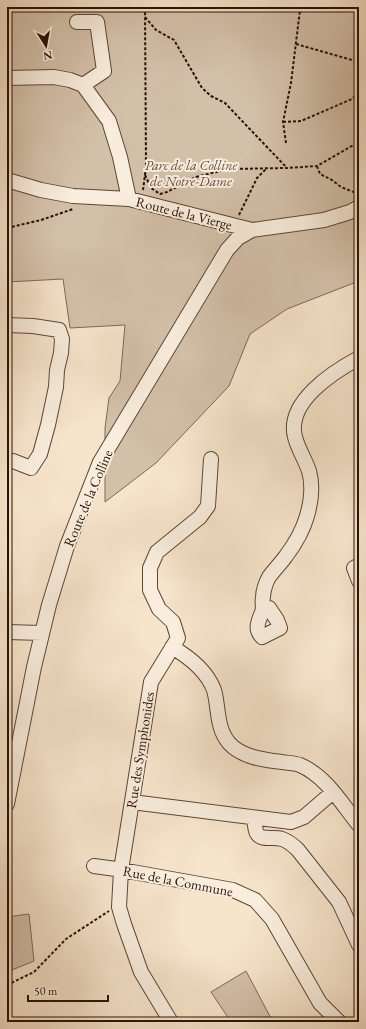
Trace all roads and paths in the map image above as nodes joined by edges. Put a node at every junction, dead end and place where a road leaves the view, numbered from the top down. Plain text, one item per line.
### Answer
1 (145, 7) edge
2 (298, 7) edge
3 (304, 7) edge
4 (311, 7) edge
5 (300, 10) junction
6 (145, 17) junction
7 (77, 22) dead end
8 (296, 44) junction
9 (359, 62) edge
10 (7, 78) edge
11 (83, 85) junction
12 (359, 92) edge
13 (283, 122) junction
14 (359, 142) edge
15 (286, 143) dead end
16 (317, 166) junction
17 (267, 168) junction
18 (287, 168) junction
19 (145, 175) junction
20 (7, 180) edge
21 (359, 199) edge
22 (135, 201) junction
23 (359, 207) edge
24 (76, 208) dead end
25 (233, 225) junction
26 (7, 228) edge
27 (252, 230) junction
28 (7, 326) edge
29 (359, 358) edge
30 (211, 459) dead end
31 (7, 461) edge
32 (359, 565) edge
33 (359, 581) edge
34 (263, 609) dead end
35 (7, 632) edge
36 (42, 633) junction
37 (172, 648) junction
38 (333, 792) junction
39 (132, 802) junction
40 (7, 804) edge
41 (255, 818) junction
42 (359, 826) edge
43 (94, 866) dead end
44 (121, 870) junction
45 (119, 907) junction
46 (359, 945) edge
47 (7, 985) edge
48 (170, 1022) edge
49 (339, 1022) edge

1 - 6 path
2 - 5 path
3 - 5 path
4 - 5 path
5 - 8 path
6 - 18 path
6 - 19 path
7 - 11 street
8 - 9 path
8 - 13 path
10 - 11 street
11 - 22 street
12 - 13 path
13 - 15 path
14 - 16 path
16 - 18 path
16 - 21 path
17 - 18 path
17 - 19 path
17 - 25 path
19 - 22 path
20 - 22 street, Route de la Vierge
22 - 25 street, Route de la Vierge
23 - 27 street, Route de la Vierge
24 - 26 path
25 - 27 street, Route de la Vierge
27 - 36 street, Route de la Colline
28 - 31 street
29 - 34 street
30 - 37 street, Rue des Symphonides
32 - 33 street
35 - 36 street
36 - 40 street, Route de la Colline
37 - 38 street
37 - 39 street, Rue des Symphonides
38 - 41 street
38 - 42 street
39 - 41 street
39 - 44 street, Rue des Symphonides
41 - 46 street
43 - 44 street, Rue de la Commune
44 - 45 street, Rue des Symphonides
44 - 49 street, Rue de la Commune
45 - 47 path
45 - 48 street, Rue des Symphonides

